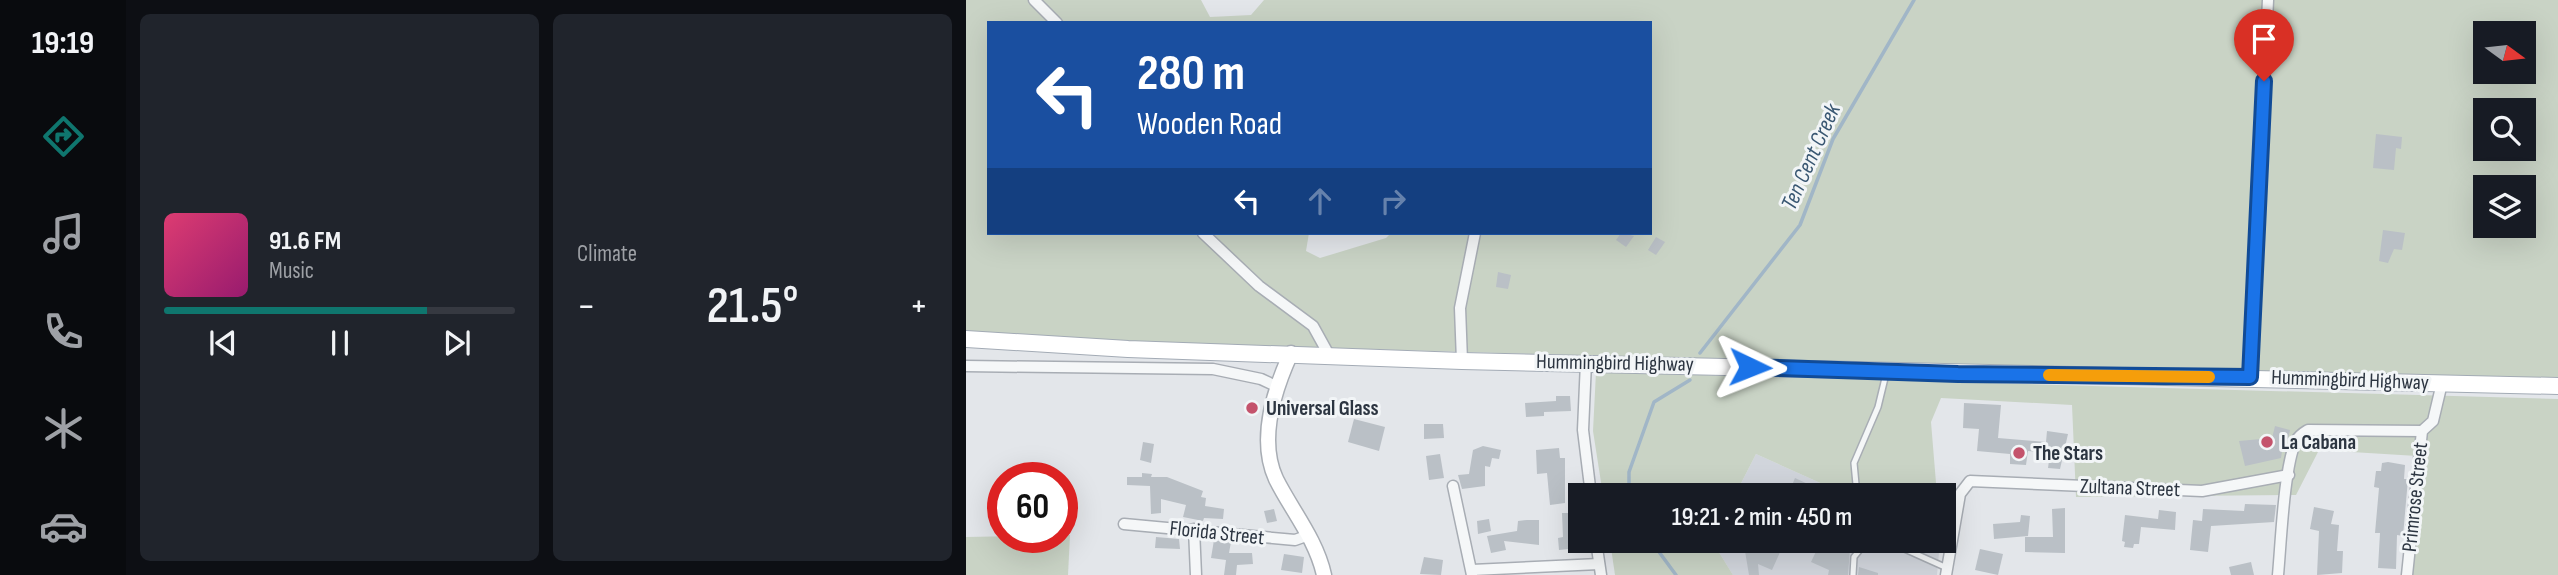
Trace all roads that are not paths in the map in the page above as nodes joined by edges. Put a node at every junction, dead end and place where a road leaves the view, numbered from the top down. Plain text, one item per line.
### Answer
1 (1034, 0) edge
2 (2267, 0) edge
3 (1055, 21) edge
4 (1205, 235) edge
5 (1475, 235) edge
6 (966, 339) edge
7 (1291, 353) junction
8 (1329, 355) junction
9 (1462, 360) junction
10 (1586, 362) junction
11 (966, 366) edge
12 (1887, 371) junction
13 (2250, 377) junction
14 (2442, 383) junction
15 (1276, 386) junction
16 (2558, 386) edge
17 (2422, 430) junction
18 (2289, 475) junction
19 (1590, 483) edge
20 (1856, 483) edge
21 (1453, 486) dead end
22 (1124, 524) dead end
23 (1194, 529) junction
24 (1308, 535) junction
25 (1857, 553) edge
26 (1912, 553) edge
27 (1600, 570) edge
28 (1947, 571) edge
29 (1472, 572) edge
30 (1196, 575) edge
31 (1324, 575) edge
32 (1853, 575) edge
33 (2278, 575) edge
34 (2407, 575) edge

1 - 3 street
2 - 13 street
4 - 8 street
5 - 9 street
6 - 7 main road, Hummingbird Highway
7 - 8 main road, Hummingbird Highway
7 - 15 street
8 - 9 main road, Hummingbird Highway
9 - 10 main road, Hummingbird Highway
10 - 12 main road, Hummingbird Highway
10 - 19 street
11 - 15 street
12 - 13 main road, Hummingbird Highway
12 - 20 lane
13 - 14 main road, Hummingbird Highway
14 - 16 main road, Hummingbird Highway
14 - 17 street, Primrose Street
15 - 24 street
17 - 18 street
17 - 34 street, Primrose Street
18 - 28 street, Zultana Street
18 - 33 street
21 - 29 street
22 - 23 street, Florida Street
23 - 24 street, Florida Street
23 - 30 street
24 - 31 street
25 - 32 lane
26 - 28 lane
27 - 29 street

